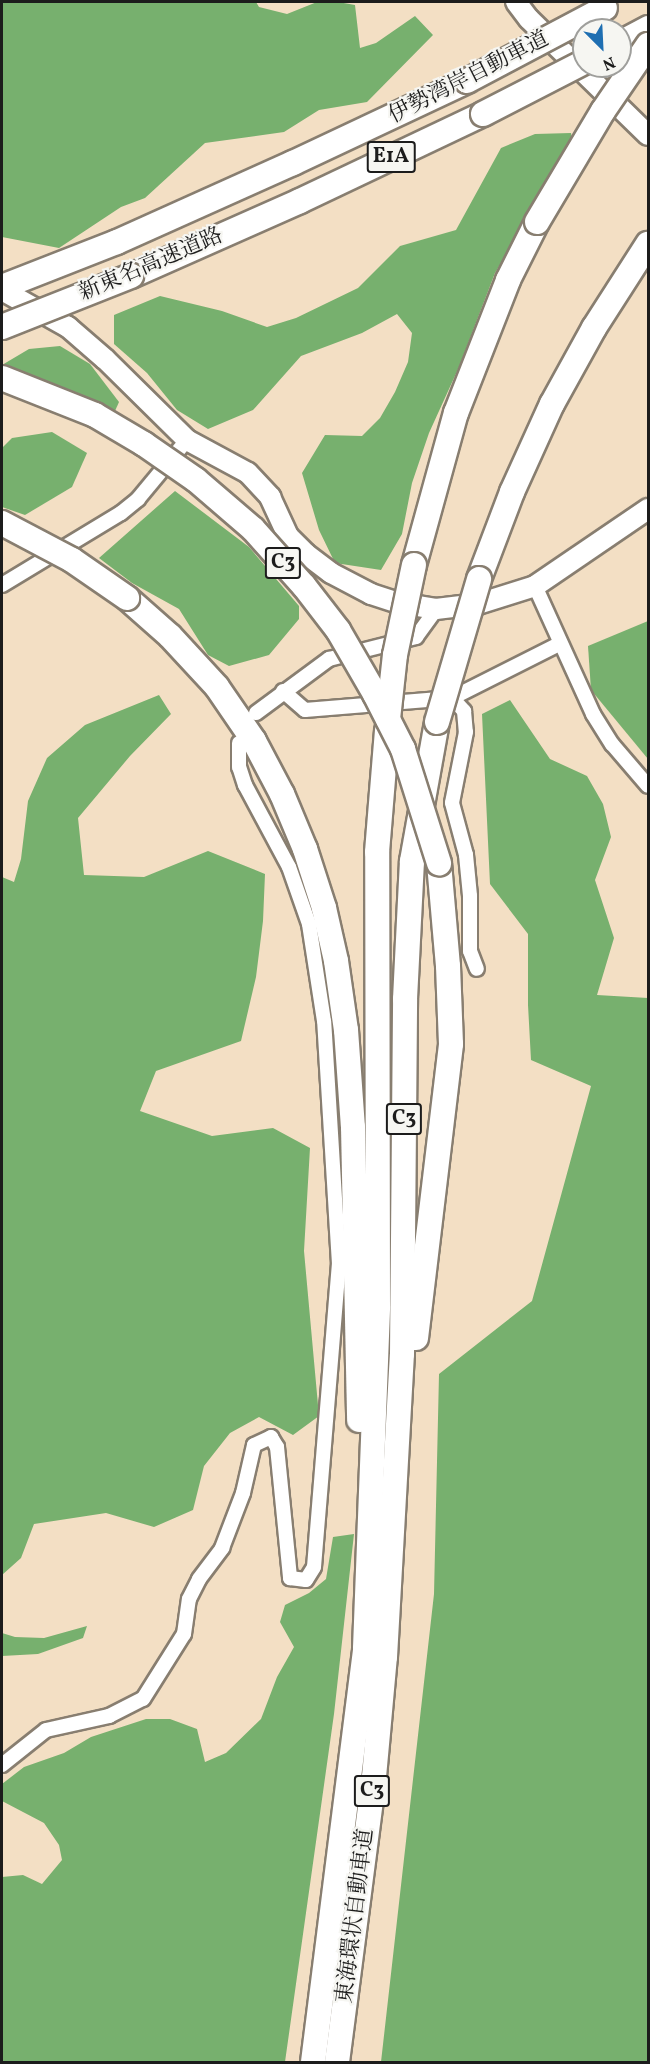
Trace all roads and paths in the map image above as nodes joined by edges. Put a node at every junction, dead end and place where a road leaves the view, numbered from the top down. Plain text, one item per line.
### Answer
1 (516, 2) edge
2 (611, 5) edge
3 (648, 28) edge
4 (632, 37) edge
5 (648, 45) edge
6 (572, 68) edge
7 (648, 135) edge
8 (286, 166) joint
9 (300, 201) joint
10 (648, 244) edge
11 (2, 288) edge
12 (2, 327) edge
13 (2, 378) edge
14 (187, 440) junction
15 (648, 510) edge
16 (2, 523) edge
17 (2, 585) edge
18 (535, 586) junction
19 (436, 609) junction
20 (559, 644) junction
21 (283, 692) junction
22 (452, 698) junction
23 (256, 713) dead end
24 (239, 743) dead end
25 (648, 786) edge
26 (477, 969) dead end
27 (394, 1518) junction
28 (365, 1648) junction
29 (2, 1765) edge
30 (314, 2062) edge
31 (338, 2062) edge

1 - 7 street
2 - 8 highway, 伊勢湾岸自動車道 / E1A, bridge
3 - 4 highway
5 - 28 highway, bridge
6 - 9 highway, 伊勢湾岸自動車道 / E1A, bridge
8 - 11 highway, 新東名高速道路 / E1A
9 - 12 highway, 新東名高速道路 / E1A, bridge
10 - 27 highway, C3, bridge
11 - 14 street
13 - 27 highway, C3, bridge
14 - 17 street
14 - 19 street
15 - 18 street
16 - 28 highway, bridge
18 - 19 street
18 - 20 street
19 - 21 street
20 - 22 street
20 - 25 street
21 - 22 street
21 - 23 street
22 - 26 street
24 - 29 street
27 - 31 highway, 東海環状自動車道 / C3
28 - 30 highway, 東海環状自動車道 / C3

